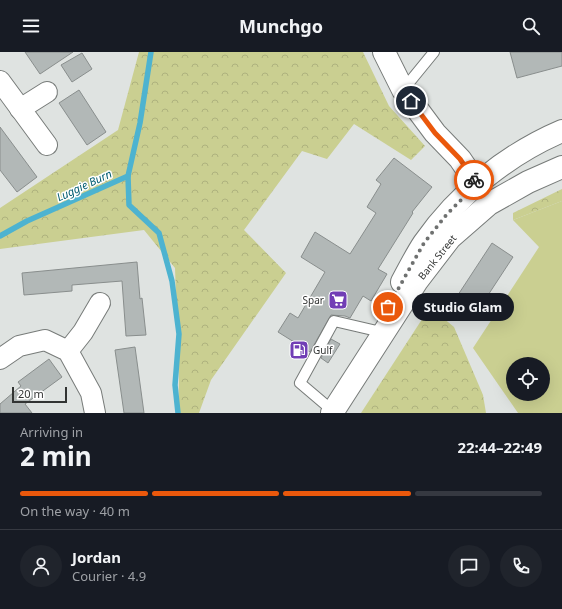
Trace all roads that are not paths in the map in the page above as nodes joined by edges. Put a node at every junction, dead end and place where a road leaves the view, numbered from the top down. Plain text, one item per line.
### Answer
1 (384, 52) edge
2 (434, 52) edge
3 (0, 82) edge
4 (403, 90) junction
5 (47, 92) dead end
6 (20, 109) junction
7 (562, 131) edge
8 (47, 145) dead end
9 (562, 167) edge
10 (477, 184) junction
11 (489, 204) junction
12 (100, 303) dead end
13 (377, 330) junction
14 (68, 351) junction
15 (367, 358) junction
16 (0, 359) edge
17 (333, 412) edge
18 (95, 413) edge

1 - 4 main road
2 - 4 lane
3 - 6 street
4 - 10 main road
5 - 6 street
6 - 8 street
7 - 10 main road, Bank Street
9 - 11 main road, Bank Street
10 - 11 main road
10 - 13 main road, Bank Street
11 - 15 main road, Bank Street
12 - 14 street
13 - 15 main road, Bank Street
13 - 17 lane
14 - 16 street
14 - 18 street
15 - 17 main road, Bank Street

